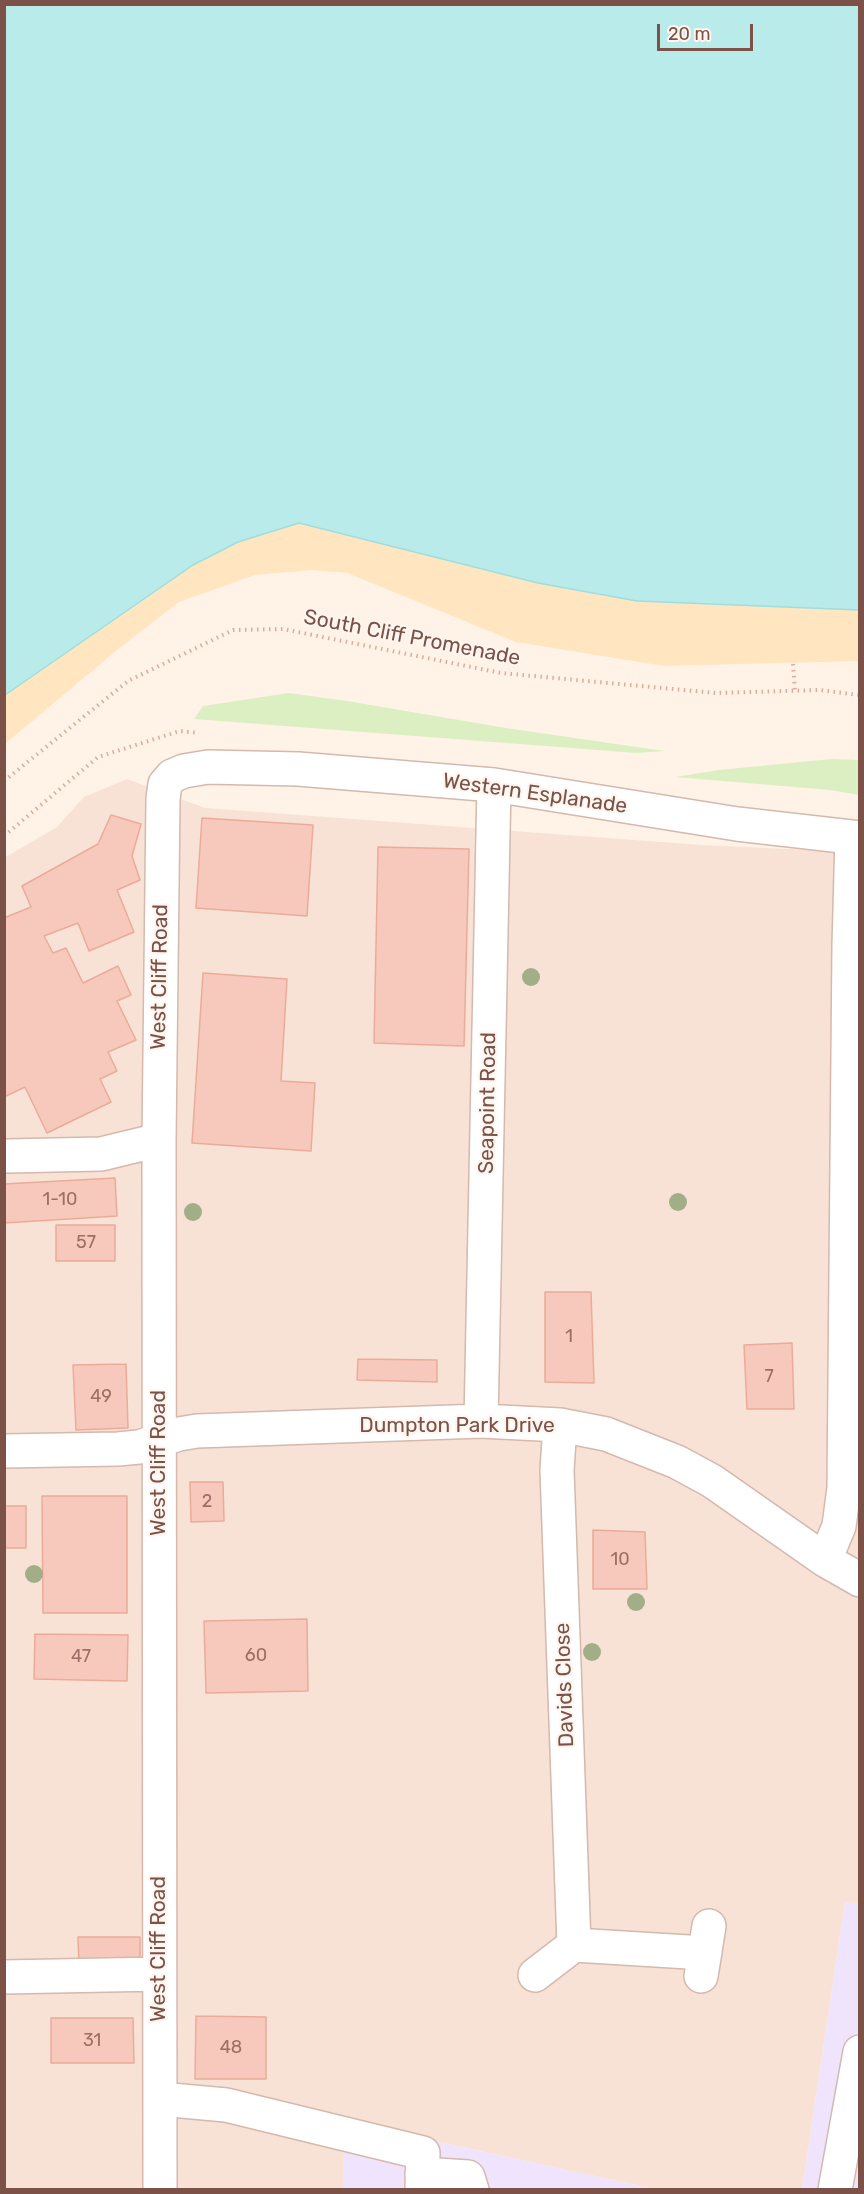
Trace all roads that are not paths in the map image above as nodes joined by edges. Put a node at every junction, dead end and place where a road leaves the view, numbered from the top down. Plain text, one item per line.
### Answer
1 (208, 767) joint
2 (494, 785) junction
3 (856, 838) edge
4 (159, 1140) junction
5 (8, 1156) dead end
6 (481, 1421) junction
7 (560, 1425) junction
8 (159, 1441) junction
9 (4, 1451) edge
10 (825, 1560) junction
11 (860, 1580) edge
12 (574, 1945) junction
13 (705, 1952) dead end
14 (159, 1974) junction
15 (535, 1975) dead end
16 (4, 1977) edge
17 (860, 2052) edge
18 (160, 2099) junction
19 (422, 2182) edge
20 (160, 2190) edge
21 (472, 2190) edge
22 (835, 2190) edge

1 - 2 street, Western Esplanade
1 - 4 street, West Cliff Road
2 - 3 street, Western Esplanade
2 - 6 street, Seapoint Road
3 - 10 street
4 - 5 street
4 - 8 street, West Cliff Road
6 - 7 street, Dumpton Park Drive
6 - 8 street, Dumpton Park Drive
7 - 10 street, Dumpton Park Drive
7 - 12 street, Davids Close
8 - 9 street, Dumpton Park Drive
8 - 14 street, West Cliff Road
10 - 11 street, Dumpton Park Drive
12 - 13 street
12 - 15 street
14 - 16 street
14 - 18 street, West Cliff Road
17 - 22 street
18 - 19 street
18 - 20 street, West Cliff Road
19 - 21 street

